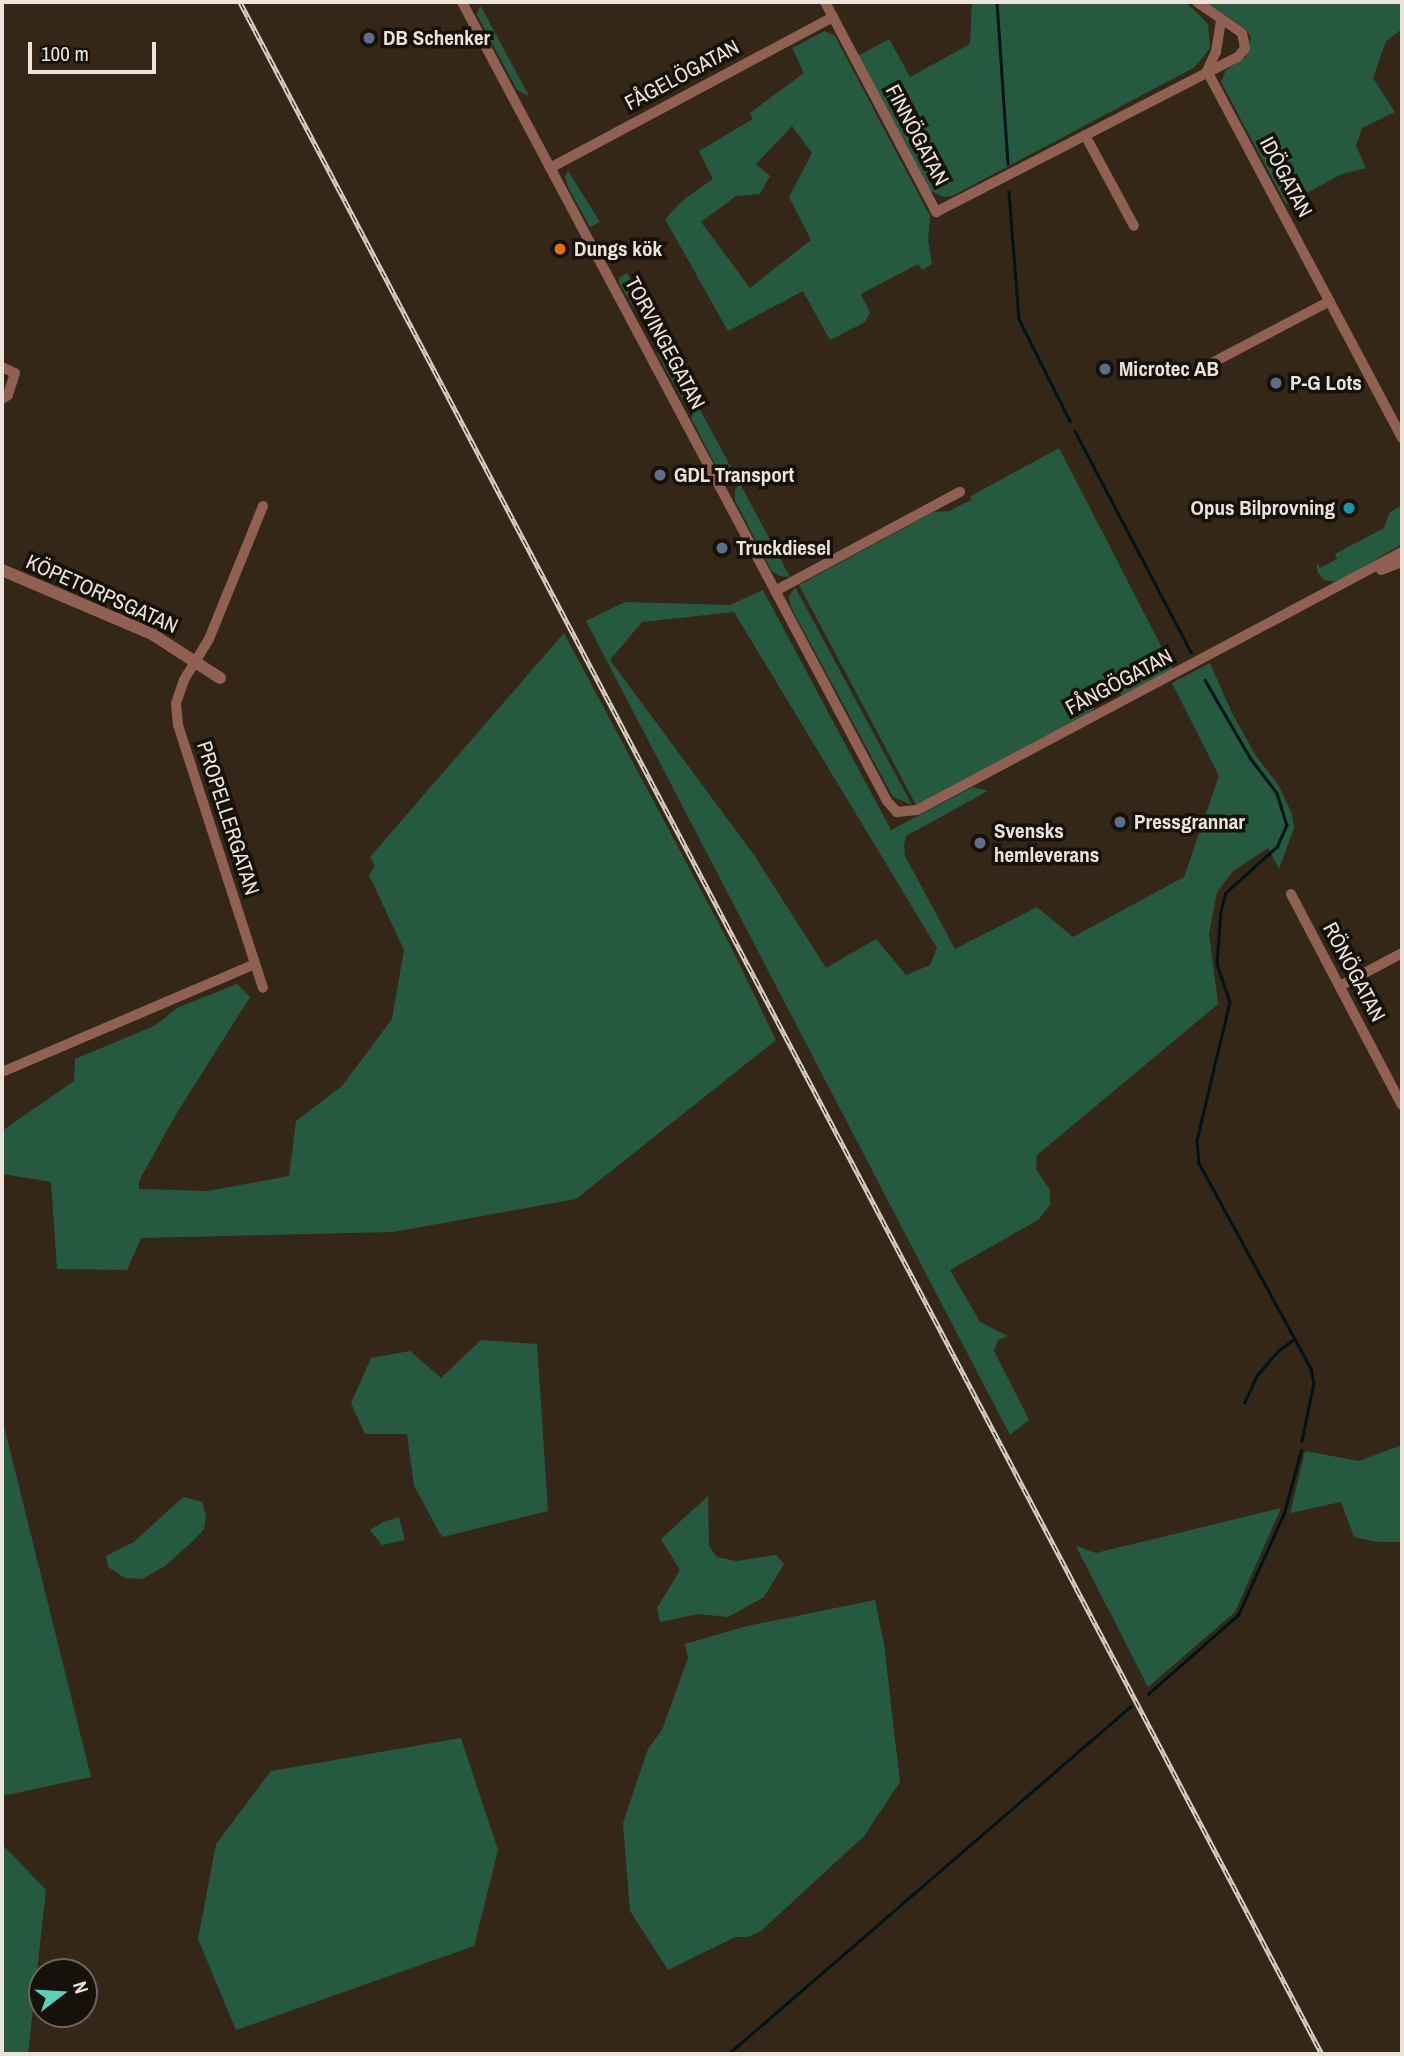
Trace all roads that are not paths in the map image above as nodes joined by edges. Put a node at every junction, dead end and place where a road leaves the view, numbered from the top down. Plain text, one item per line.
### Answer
1 (462, 2) edge
2 (825, 2) edge
3 (1198, 2) edge
4 (833, 17) junction
5 (1221, 19) junction
6 (1207, 71) junction
7 (1085, 135) junction
8 (550, 168) junction
9 (1134, 226) dead end
10 (1330, 301) junction
11 (2, 368) edge
12 (1189, 375) dead end
13 (2, 399) edge
14 (1402, 438) edge
15 (960, 492) dead end
16 (262, 506) dead end
17 (1402, 552) edge
18 (1402, 562) edge
19 (2, 570) edge
20 (1357, 579) junction
21 (775, 591) junction
22 (196, 661) junction
23 (220, 678) dead end
24 (897, 812) joint
25 (1291, 894) dead end
26 (1402, 953) edge
27 (255, 964) junction
28 (1340, 986) junction
29 (264, 988) dead end
30 (2, 1072) edge
31 (1402, 1105) edge

1 - 8 street, TORVINGEGATAN
2 - 4 street, FINNÖGATAN
3 - 5 street, FINNÖGATAN
4 - 7 street, FINNÖGATAN
4 - 8 street, FÅGELÖGATAN
5 - 6 street
5 - 6 street, FINNÖGATAN
6 - 7 street, FINNÖGATAN
6 - 10 street, IDÖGATAN
7 - 9 street
8 - 21 street, TORVINGEGATAN
10 - 12 street
10 - 14 street, IDÖGATAN
11 - 13 street
15 - 21 street
16 - 22 street, PROPELLERGATAN
17 - 20 street, FÅNGÖGATAN
18 - 20 street, FÅNGÖGATAN
19 - 22 street, KÖPETORPSGATAN
20 - 24 street, FÅNGÖGATAN
21 - 24 street, TORVINGEGATAN
22 - 23 street, KÖPETORPSGATAN
22 - 27 street, PROPELLERGATAN
25 - 28 street, RÖNÖGATAN
26 - 28 street
27 - 29 street, PROPELLERGATAN
27 - 30 street
28 - 31 street, RÖNÖGATAN

